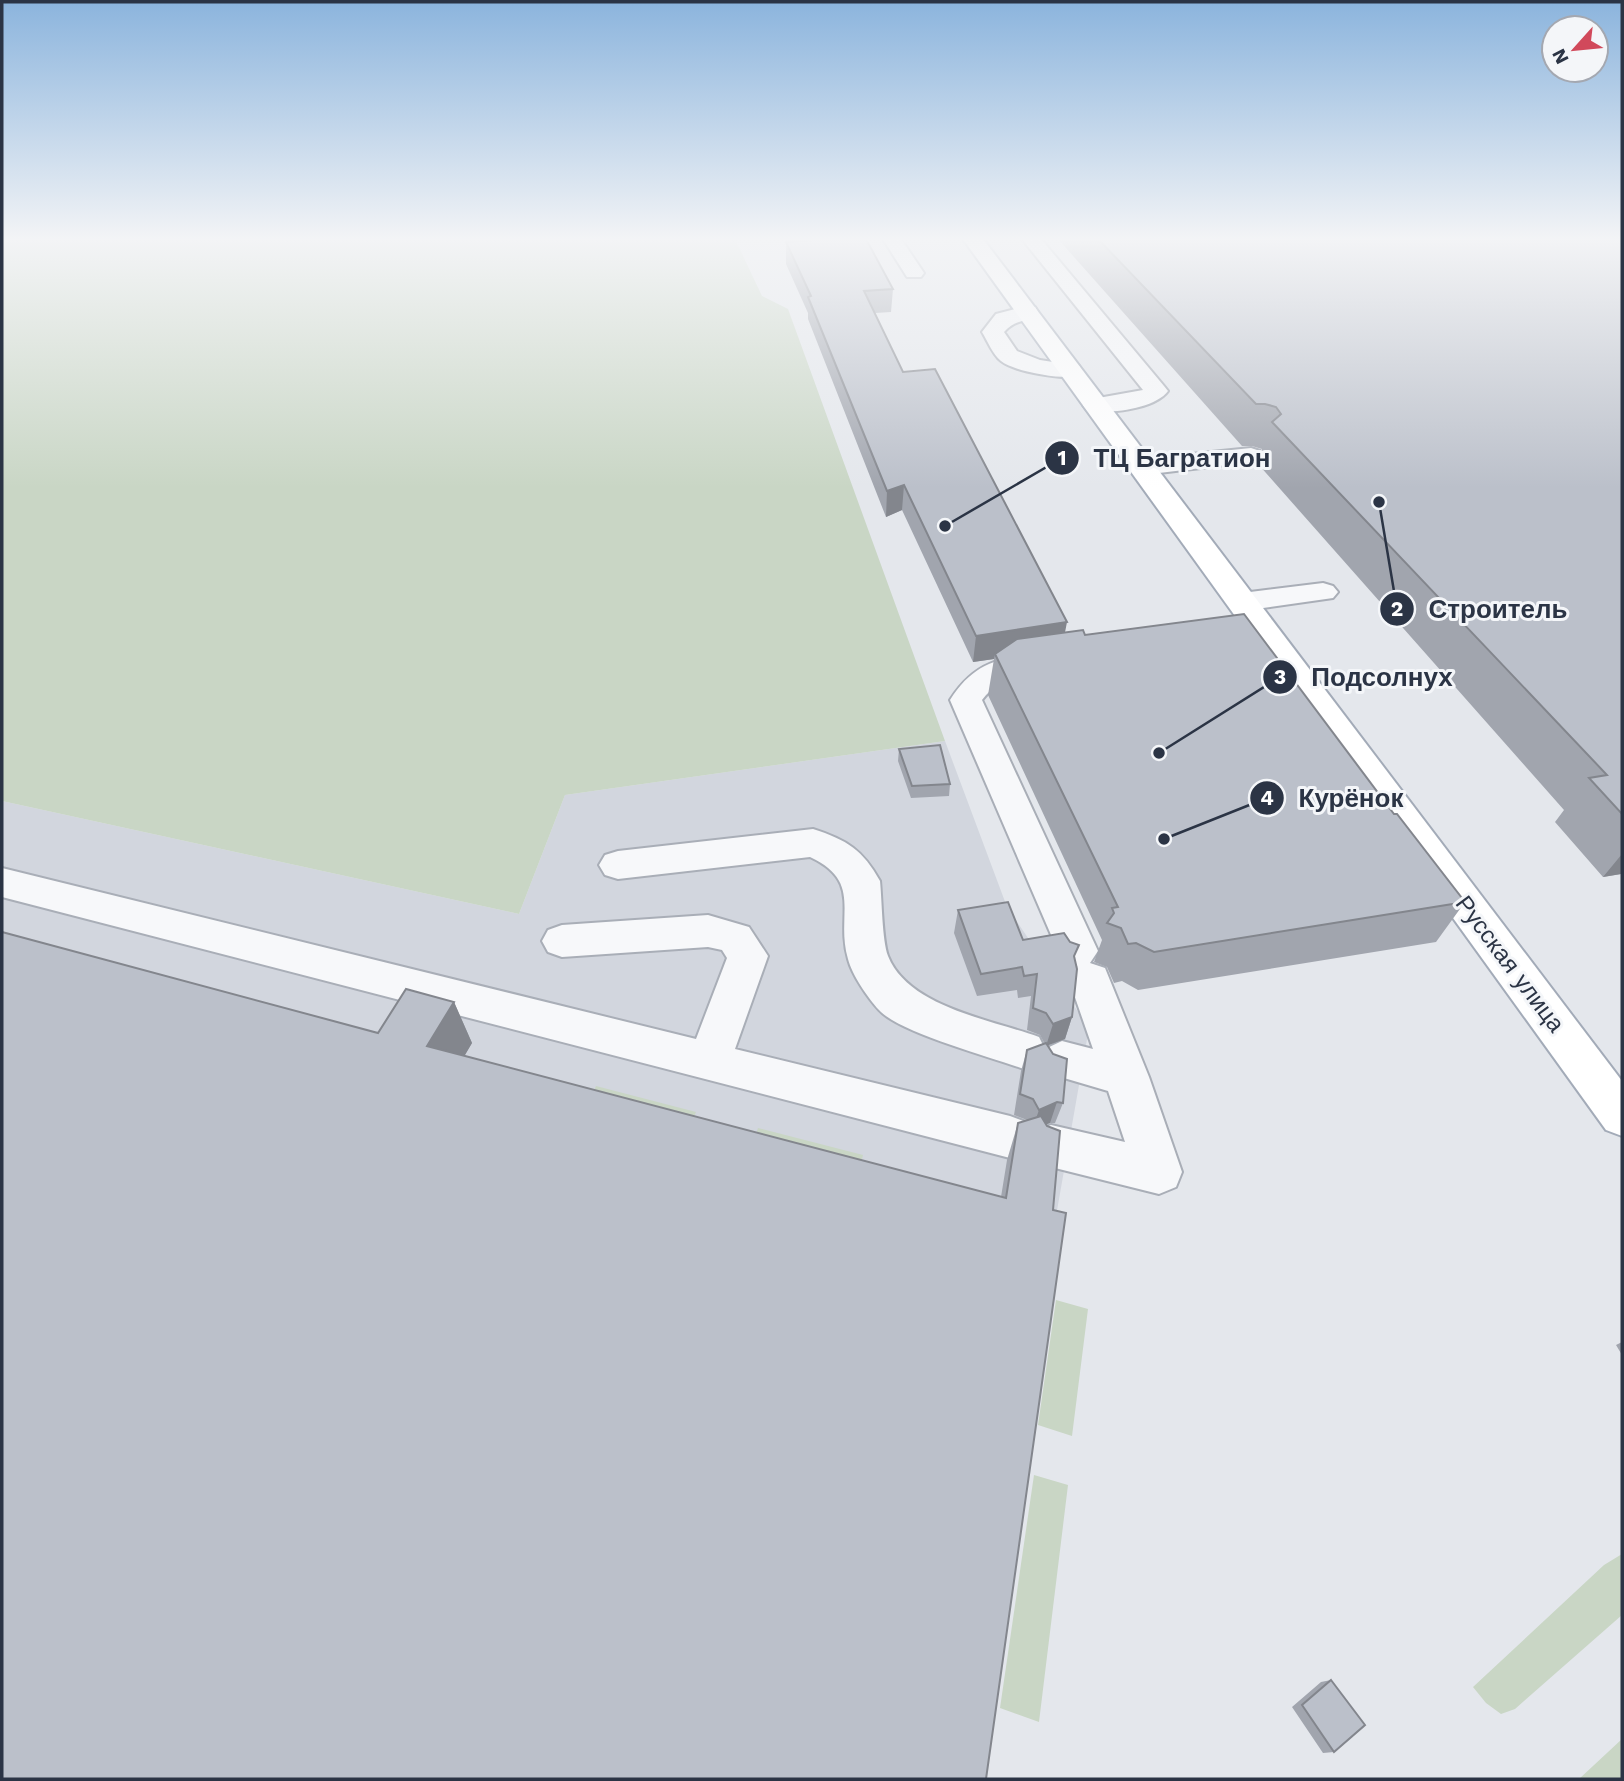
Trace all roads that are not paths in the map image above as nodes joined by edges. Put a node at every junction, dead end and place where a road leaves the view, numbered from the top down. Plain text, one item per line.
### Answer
1 (1035, 322) edge
2 (1099, 322) edge
3 (1096, 405) junction
4 (1251, 457) dead end
5 (1142, 467) junction
6 (1323, 592) dead end
7 (1242, 602) junction
8 (1080, 658) edge
9 (618, 865) dead end
10 (2, 883) edge
11 (562, 942) dead end
12 (709, 1061) junction
13 (1127, 1077) junction
14 (1622, 1116) edge

1 - 3 main road, Русская улица
2 - 3 lane
3 - 5 main road, Русская улица
4 - 5 lane
5 - 7 main road, Русская улица
6 - 7 lane
7 - 14 main road, Русская улица
8 - 13 lane
9 - 13 lane
10 - 12 lane
11 - 12 lane
12 - 13 lane

